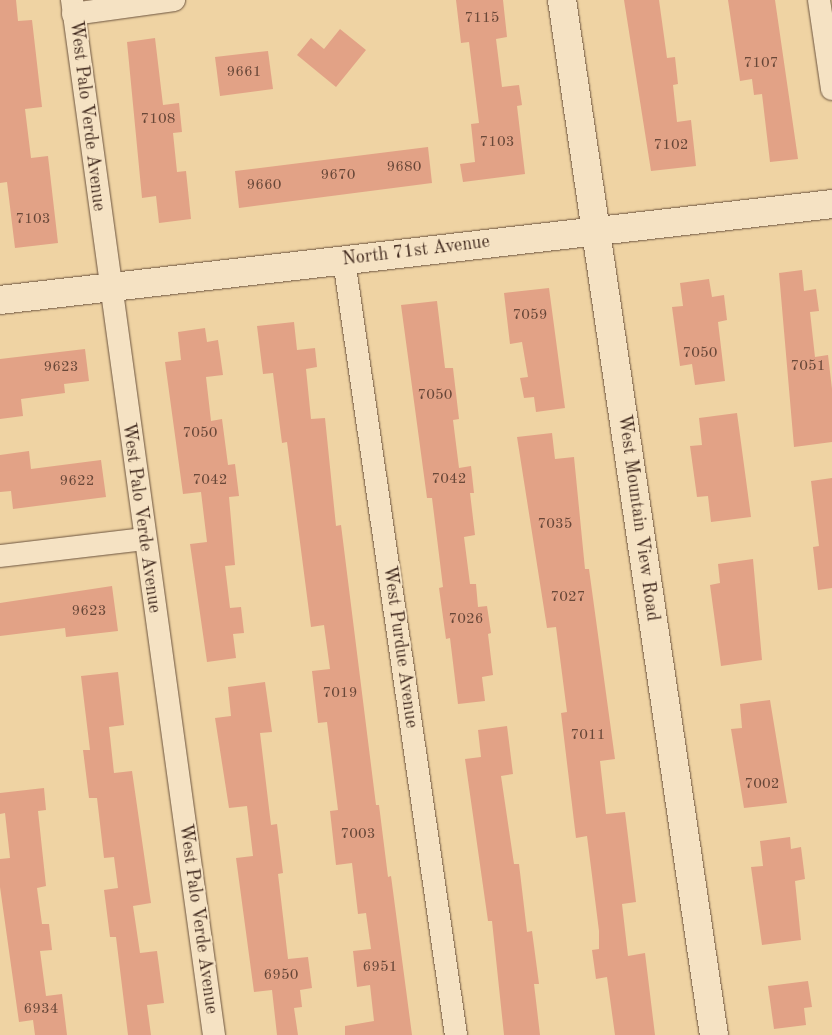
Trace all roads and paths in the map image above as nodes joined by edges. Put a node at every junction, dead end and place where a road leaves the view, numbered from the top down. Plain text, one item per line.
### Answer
1 (174, 0) edge
2 (562, 0) edge
3 (819, 0) edge
4 (73, 7) edge
5 (832, 89) edge
6 (832, 204) edge
7 (595, 230) junction
8 (344, 260) junction
9 (109, 287) junction
10 (0, 300) edge
11 (144, 539) junction
12 (0, 556) edge
13 (214, 1035) edge
14 (456, 1035) edge
15 (714, 1035) edge

1 - 4 street
2 - 7 street, West Mountain View Road
3 - 5 street
4 - 9 street, West Palo Verde Avenue
6 - 7 street, North 71st Avenue
7 - 8 street, North 71st Avenue
7 - 15 street, West Mountain View Road
8 - 9 street, North 71st Avenue
8 - 14 street, West Purdue Avenue
9 - 10 street, North 71st Avenue
9 - 11 street, West Palo Verde Avenue
11 - 12 street
11 - 13 street, West Palo Verde Avenue

